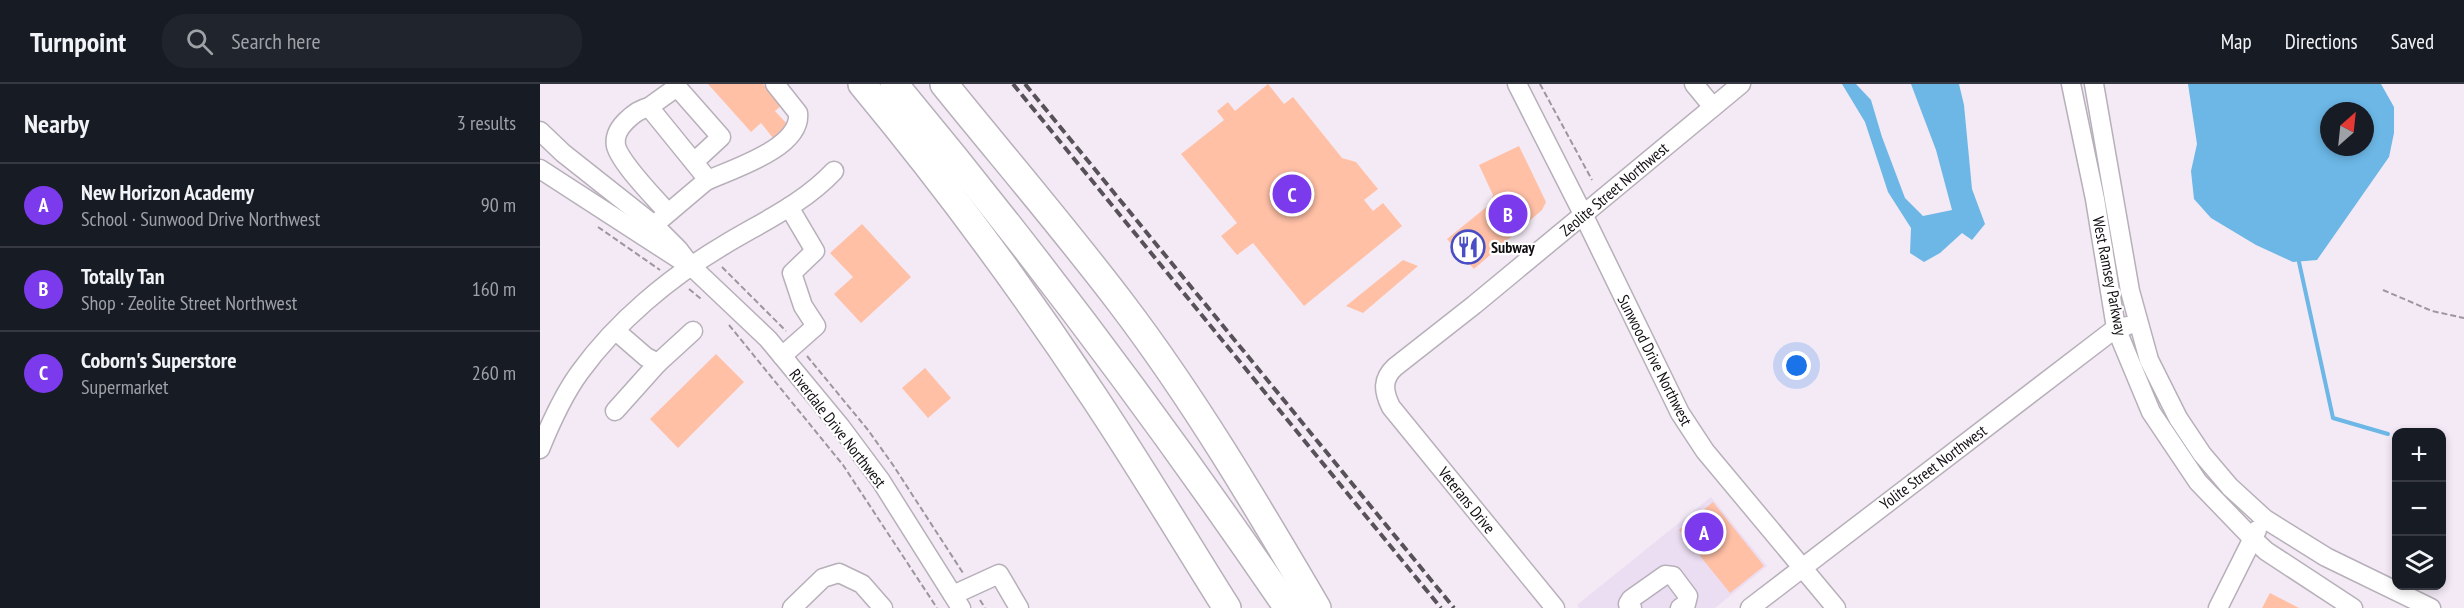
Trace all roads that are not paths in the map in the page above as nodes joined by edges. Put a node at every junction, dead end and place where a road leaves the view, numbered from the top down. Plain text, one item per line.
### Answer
1 (775, 84) edge
2 (847, 84) edge
3 (862, 84) edge
4 (894, 84) edge
5 (944, 84) edge
6 (1517, 84) edge
7 (1694, 84) edge
8 (1741, 84) edge
9 (2071, 84) edge
10 (2094, 84) edge
11 (679, 86) edge
12 (650, 107) junction
13 (1713, 107) junction
14 (540, 131) edge
15 (694, 162) junction
16 (540, 169) edge
17 (834, 171) dead end
18 (706, 181) junction
19 (789, 207) junction
20 (668, 213) junction
21 (1583, 214) junction
22 (654, 225) junction
23 (691, 266) junction
24 (2140, 325) junction
25 (2116, 328) junction
26 (616, 331) junction
27 (693, 331) dead end
28 (782, 356) junction
29 (658, 363) junction
30 (1384, 389) joint
31 (615, 411) dead end
32 (540, 449) edge
33 (1149, 483) junction
34 (2265, 519) junction
35 (2252, 538) junction
36 (1802, 566) junction
37 (957, 602) edge
38 (792, 608) edge
39 (883, 608) edge
40 (1020, 608) edge
41 (1227, 608) edge
42 (1288, 608) edge
43 (1317, 608) edge
44 (1555, 608) edge
45 (1632, 608) edge
46 (1680, 608) edge
47 (1750, 608) edge
48 (1836, 608) edge
49 (2218, 608) edge
50 (2354, 608) edge
51 (2432, 608) edge

1 - 18 street
2 - 33 highway
3 - 33 highway
4 - 42 highway
5 - 43 highway
6 - 21 street, Sunwood Drive Northwest
7 - 13 street
8 - 13 street, Zeolite Street Northwest
9 - 25 street, West Ramsey Parkway
10 - 24 street, West Ramsey Parkway
11 - 12 street
11 - 15 street
12 - 15 street
12 - 20 street
13 - 21 street, Zeolite Street Northwest
14 - 22 street, Riverdale Drive Northwest
15 - 18 street
16 - 23 street, Riverdale Drive Northwest
17 - 19 street
18 - 20 street
19 - 23 street
19 - 28 street
20 - 22 street
21 - 30 street, Zeolite Street Northwest
21 - 36 street, Sunwood Drive Northwest
22 - 23 street, Riverdale Drive Northwest
23 - 26 street
23 - 28 street, Riverdale Drive Northwest
24 - 25 street
24 - 34 street, West Ramsey Parkway
25 - 35 street, West Ramsey Parkway
25 - 36 street, Yolite Street Northwest
26 - 29 street
26 - 32 street
27 - 29 street
28 - 37 street, Riverdale Drive Northwest
29 - 31 street
30 - 44 street, Veterans Drive
33 - 41 highway
34 - 35 street
34 - 51 street, West Ramsey Parkway
35 - 49 street
35 - 50 street, West Ramsey Parkway
36 - 47 street, Yolite Street Northwest
36 - 48 street, Sunwood Drive Northwest
37 - 40 street
38 - 39 street
45 - 46 street

